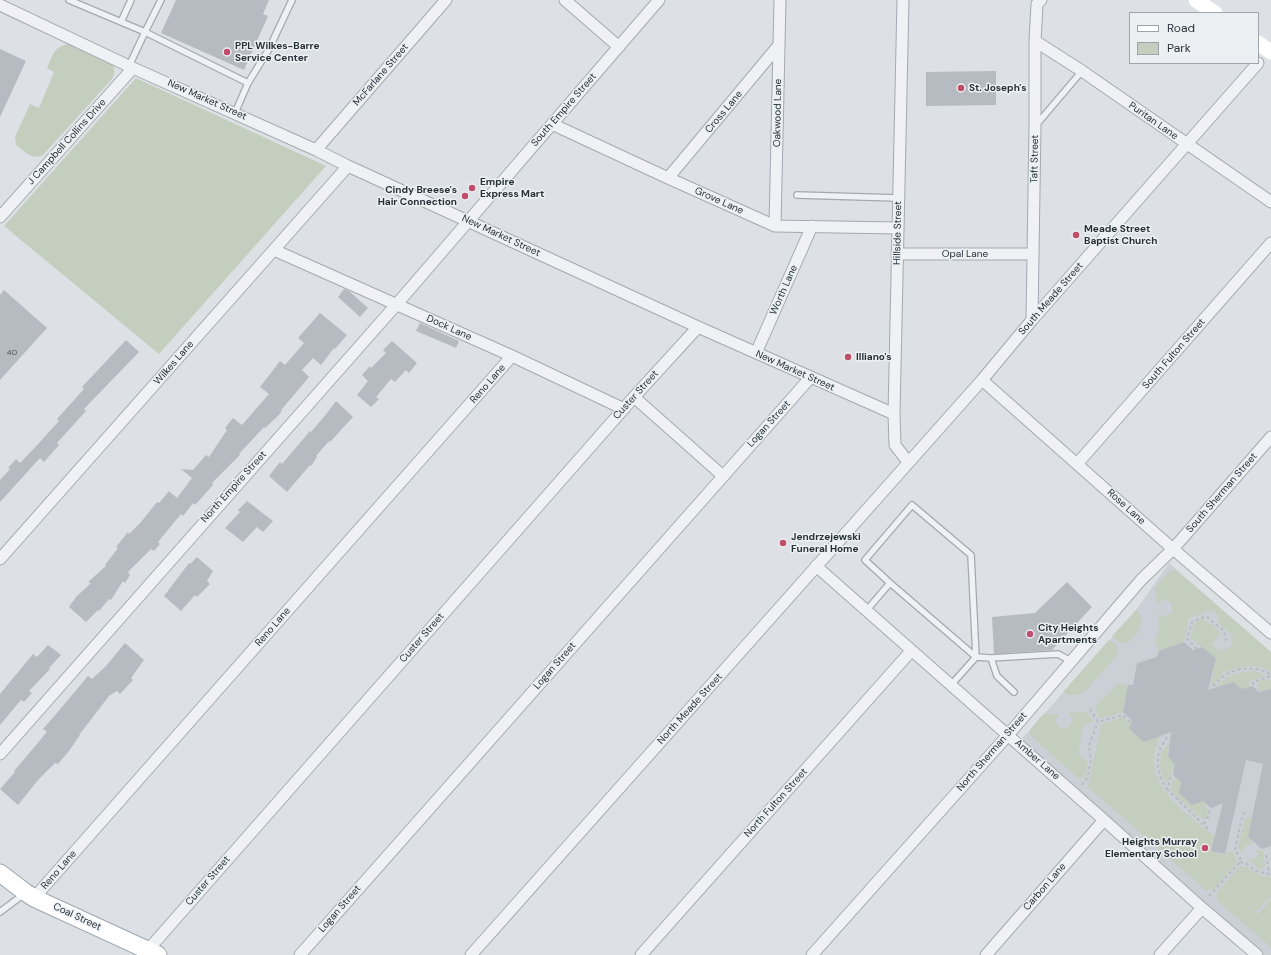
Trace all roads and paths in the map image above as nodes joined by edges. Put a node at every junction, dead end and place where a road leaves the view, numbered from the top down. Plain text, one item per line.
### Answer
1 (69, 0) edge
2 (131, 0) edge
3 (161, 0) edge
4 (292, 0) edge
5 (446, 0) edge
6 (564, 0) edge
7 (660, 0) edge
8 (780, 0) edge
9 (903, 0) edge
10 (1041, 0) edge
11 (1196, 0) edge
12 (0, 5) edge
13 (1214, 12) edge
14 (121, 22) junction
15 (145, 32) junction
16 (1035, 41) junction
17 (779, 45) junction
18 (619, 47) junction
19 (1267, 49) edge
20 (1259, 61) edge
21 (1257, 64) edge
22 (131, 67) junction
23 (1082, 71) junction
24 (248, 83) junction
25 (235, 113) junction
26 (552, 124) junction
27 (1036, 125) junction
28 (1187, 145) junction
29 (316, 150) junction
30 (348, 166) junction
31 (668, 178) junction
32 (798, 195) dead end
33 (898, 198) junction
34 (1271, 202) edge
35 (0, 217) edge
36 (469, 221) junction
37 (775, 226) junction
38 (812, 226) junction
39 (898, 228) junction
40 (1271, 244) edge
41 (274, 250) junction
42 (897, 254) junction
43 (1032, 254) junction
44 (396, 305) junction
45 (1032, 320) junction
46 (698, 327) junction
47 (756, 353) junction
48 (512, 356) junction
49 (810, 378) junction
50 (982, 380) junction
51 (634, 397) junction
52 (624, 409) junction
53 (894, 414) junction
54 (1271, 437) edge
55 (908, 462) junction
56 (1077, 464) junction
57 (723, 476) junction
58 (1173, 549) junction
59 (0, 560) edge
60 (816, 566) junction
61 (890, 583) junction
62 (866, 611) junction
63 (1270, 631) edge
64 (1226, 641) dead end
65 (1197, 648) dead end
66 (911, 651) junction
67 (976, 657) junction
68 (991, 658) junction
69 (1071, 661) junction
70 (1271, 676) edge
71 (951, 685) junction
72 (1254, 685) dead end
73 (1213, 686) dead end
74 (1014, 692) dead end
75 (1090, 708) dead end
76 (1098, 722) junction
77 (1130, 722) dead end
78 (1008, 735) junction
79 (1167, 737) dead end
80 (0, 754) edge
81 (1171, 777) dead end
82 (1082, 785) dead end
83 (1167, 789) junction
84 (1210, 807) dead end
85 (1246, 811) dead end
86 (1104, 820) junction
87 (1204, 824) junction
88 (1209, 830) dead end
89 (1266, 853) dead end
90 (1240, 862) junction
91 (0, 873) edge
92 (1270, 873) edge
93 (30, 895) junction
94 (1209, 896) dead end
95 (1202, 908) junction
96 (0, 912) edge
97 (153, 953) edge
98 (300, 955) edge
99 (471, 955) edge
100 (641, 955) edge
101 (812, 955) edge
102 (986, 955) edge
103 (1160, 955) edge
104 (1257, 955) edge

1 - 14 lane
2 - 14 lane
3 - 15 lane
4 - 24 lane
5 - 29 street, McFarlane Street
6 - 18 street
7 - 18 street, South Empire Street
8 - 17 street, Oakwood Lane
9 - 33 street, Hillside Street
10 - 16 street, Taft Street
11 - 13 main road
12 - 22 street, New Market Street
14 - 15 lane
15 - 22 lane
15 - 24 lane
16 - 23 street, Puritan Lane
16 - 27 street, Taft Street
17 - 31 street, Cross Lane
17 - 37 street, Oakwood Lane
18 - 26 street, South Empire Street
19 - 20 street, South Meade Street
21 - 28 street, South Meade Street
22 - 25 street, New Market Street
22 - 35 street, J Campbell Collins Drive
23 - 27 lane
23 - 28 street, Puritan Lane
24 - 25 lane
25 - 29 street, New Market Street
26 - 31 street, Grove Lane
26 - 36 street, South Empire Street
27 - 43 street, Taft Street
28 - 34 street, Puritan Lane
28 - 45 street, South Meade Street
29 - 30 street, New Market Street
30 - 36 street, New Market Street
30 - 41 street, Wilkes Lane
31 - 37 street, Grove Lane
32 - 33 lane
33 - 39 street, Hillside Street
36 - 44 street, North Empire Street
36 - 46 street, New Market Street
37 - 38 street, Grove Lane
38 - 39 street, Grove Lane
38 - 47 street, Worth Lane
39 - 42 street, Hillside Street
40 - 56 street, South Fulton Street
41 - 44 street, Dock Lane
41 - 59 street, Wilkes Lane
42 - 43 street, Opal Lane
42 - 53 street, Hillside Street
43 - 45 street, Taft Street
44 - 48 street, Dock Lane
44 - 80 street, North Empire Street
45 - 50 street, South Meade Street
46 - 47 street, New Market Street
46 - 51 street, Custer Street
47 - 49 street, New Market Street
48 - 52 street, Dock Lane
48 - 93 street, Reno Lane
49 - 53 street, New Market Street
49 - 57 street, Logan Street
50 - 55 street, South Meade Street
50 - 56 street, Rose Lane
51 - 52 street, Custer Street
51 - 57 street
52 - 97 street, Custer Street
53 - 55 street, Hillside Street
54 - 58 street, South Sherman Street
55 - 60 street, North Meade Street
56 - 58 street, Rose Lane
57 - 98 street, Logan Street
58 - 63 street, Rose Lane
58 - 69 street, North Sherman Street
60 - 62 street, Amber Lane
60 - 99 street, North Meade Street
61 - 62 lane
61 - 67 lane
61 - 67 lane
62 - 66 street, Amber Lane
64 - 65 path
66 - 71 street, Amber Lane
66 - 100 street, North Fulton Street
67 - 68 lane
67 - 71 lane
68 - 69 lane
68 - 74 lane
69 - 78 street, North Sherman Street
70 - 72 path
70 - 73 path
71 - 78 street, Amber Lane
75 - 76 path
76 - 77 path
76 - 82 path
78 - 86 street, Amber Lane
78 - 101 street, North Sherman Street
79 - 83 path
81 - 83 path
83 - 87 path
84 - 87 path
85 - 90 path
86 - 95 street, Amber Lane
86 - 102 street, Carbon Lane
87 - 88 path
89 - 92 path
90 - 92 path
90 - 94 path
91 - 93 main road, Coal Street
93 - 96 lane
93 - 97 main road, Coal Street
95 - 103 street
95 - 104 street, Amber Lane

